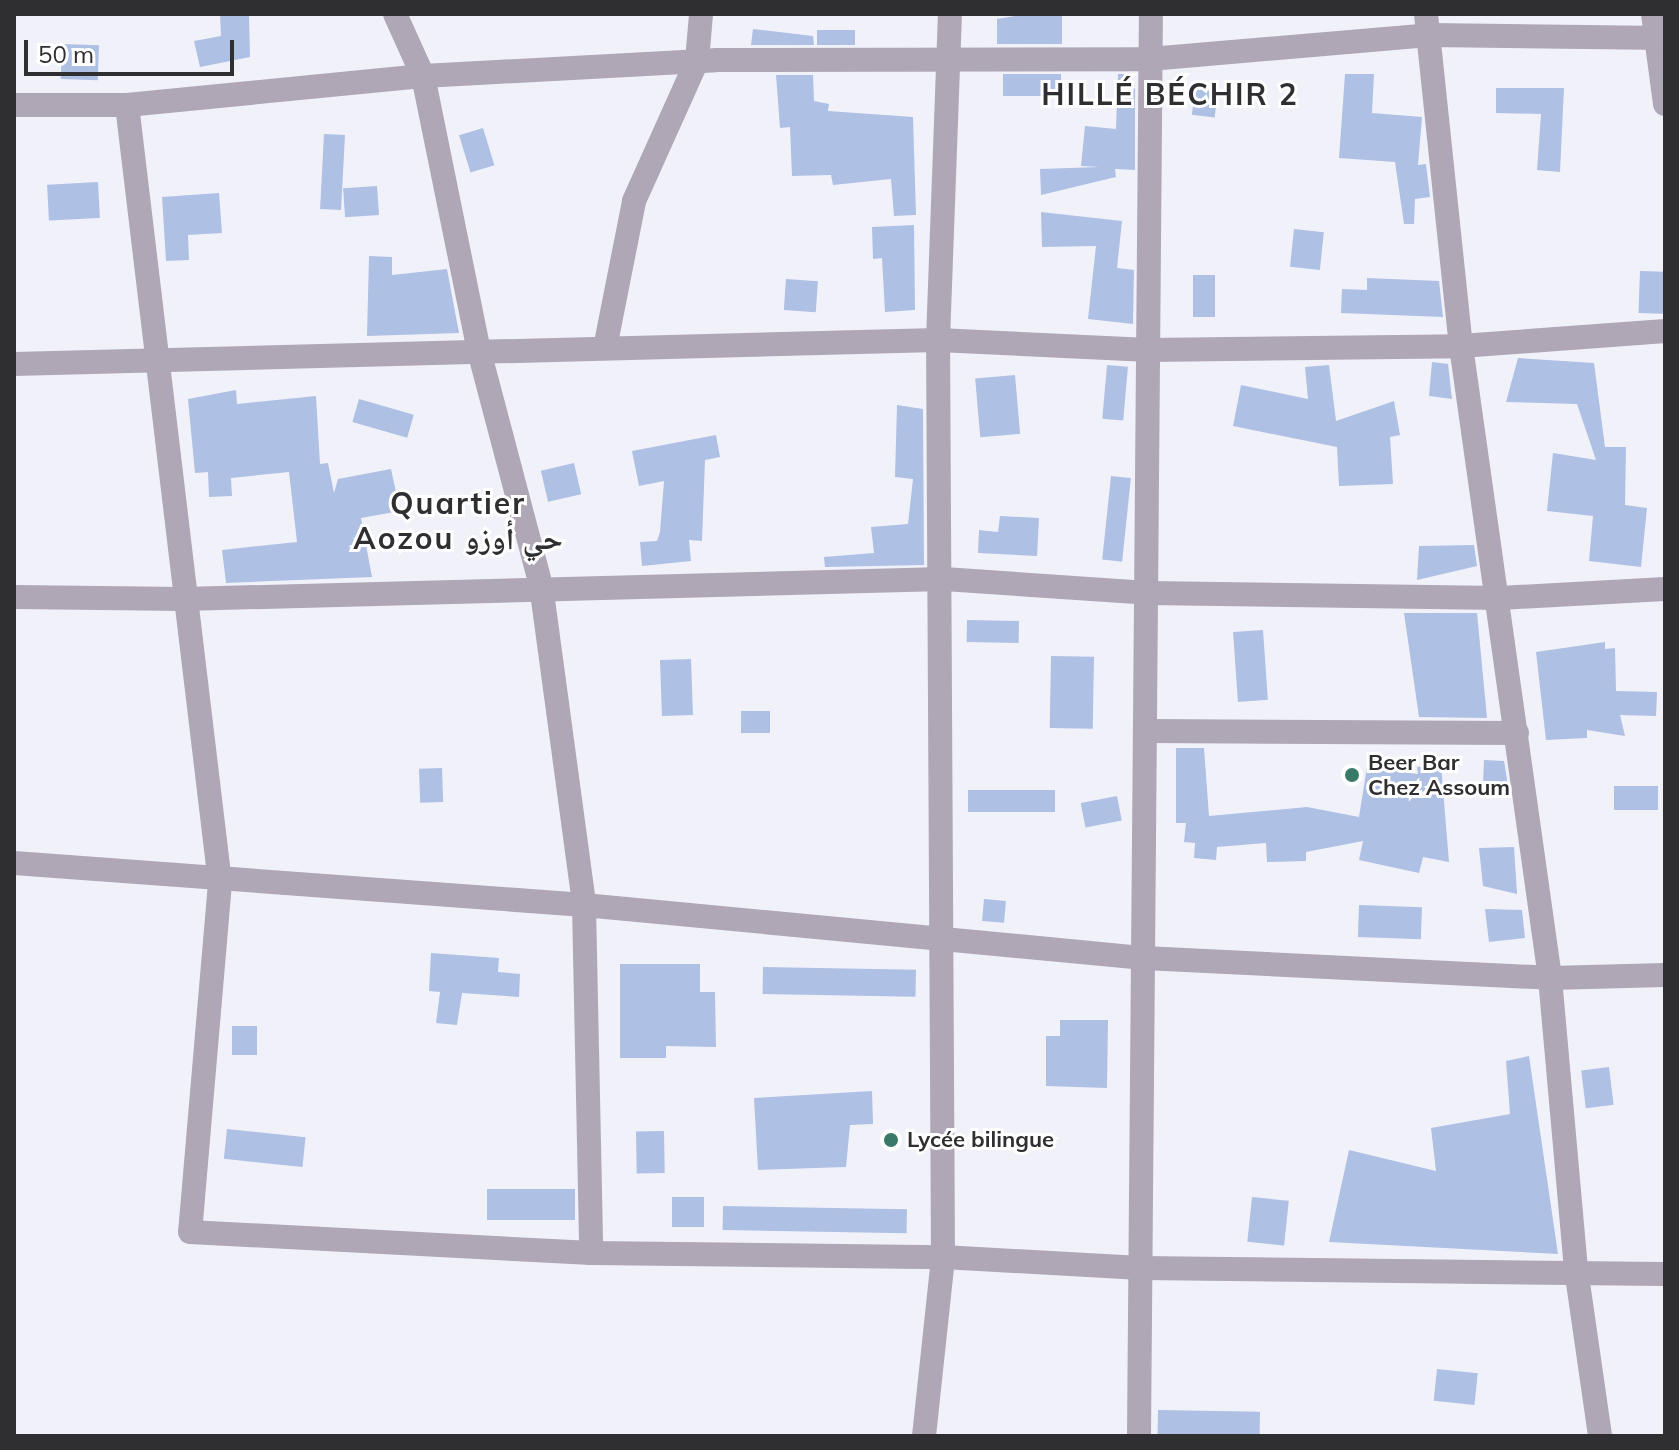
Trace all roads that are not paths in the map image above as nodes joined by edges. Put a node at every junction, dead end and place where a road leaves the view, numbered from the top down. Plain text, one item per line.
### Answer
1 (395, 14) edge
2 (701, 14) edge
3 (950, 14) edge
4 (1151, 14) edge
5 (1427, 24) edge
6 (1658, 30) edge
7 (949, 59) junction
8 (1150, 59) junction
9 (697, 61) junction
10 (423, 76) junction
11 (1665, 104) edge
12 (14, 105) edge
13 (127, 105) junction
14 (1665, 331) edge
15 (938, 340) junction
16 (1461, 346) junction
17 (605, 348) junction
18 (1149, 350) junction
19 (479, 351) junction
20 (158, 360) junction
21 (14, 364) edge
22 (944, 579) junction
23 (541, 585) junction
24 (1665, 589) edge
25 (1148, 593) junction
26 (14, 597) edge
27 (1500, 598) junction
28 (184, 599) junction
29 (1147, 731) junction
30 (1517, 733) junction
31 (14, 863) edge
32 (220, 883) junction
33 (584, 905) junction
34 (943, 942) junction
35 (1144, 958) junction
36 (1665, 975) edge
37 (1550, 978) junction
38 (591, 1253) junction
39 (943, 1257) junction
40 (1141, 1268) junction
41 (1576, 1269) junction
42 (1665, 1274) edge
43 (924, 1436) edge
44 (1139, 1436) edge
45 (1600, 1436) edge

1 - 10 street
2 - 9 street
3 - 7 street
4 - 8 street
5 - 6 street
5 - 8 street
5 - 16 street
6 - 11 street
7 - 8 street
7 - 9 street
7 - 15 street
8 - 18 street
9 - 10 street
9 - 17 street
10 - 13 street
10 - 19 street
12 - 13 street
13 - 20 street
14 - 16 street
15 - 17 street
15 - 18 street
15 - 22 street
16 - 18 street
16 - 27 street
17 - 19 street
18 - 25 street
19 - 20 street
19 - 23 street
20 - 21 street
20 - 28 street
22 - 23 street
22 - 25 street
22 - 34 street
23 - 28 street
23 - 33 street
24 - 27 street
25 - 27 street
25 - 29 street
26 - 28 street
27 - 30 street
28 - 32 street
29 - 30 street
29 - 35 street
30 - 37 street
31 - 32 street
32 - 33 street
32 - 38 street
33 - 34 street
33 - 38 street
34 - 35 street
34 - 39 street
35 - 37 street
35 - 40 street
36 - 37 street
37 - 41 street
38 - 39 street
39 - 40 street
39 - 43 street
40 - 41 street
40 - 44 street
41 - 42 street
41 - 45 street

